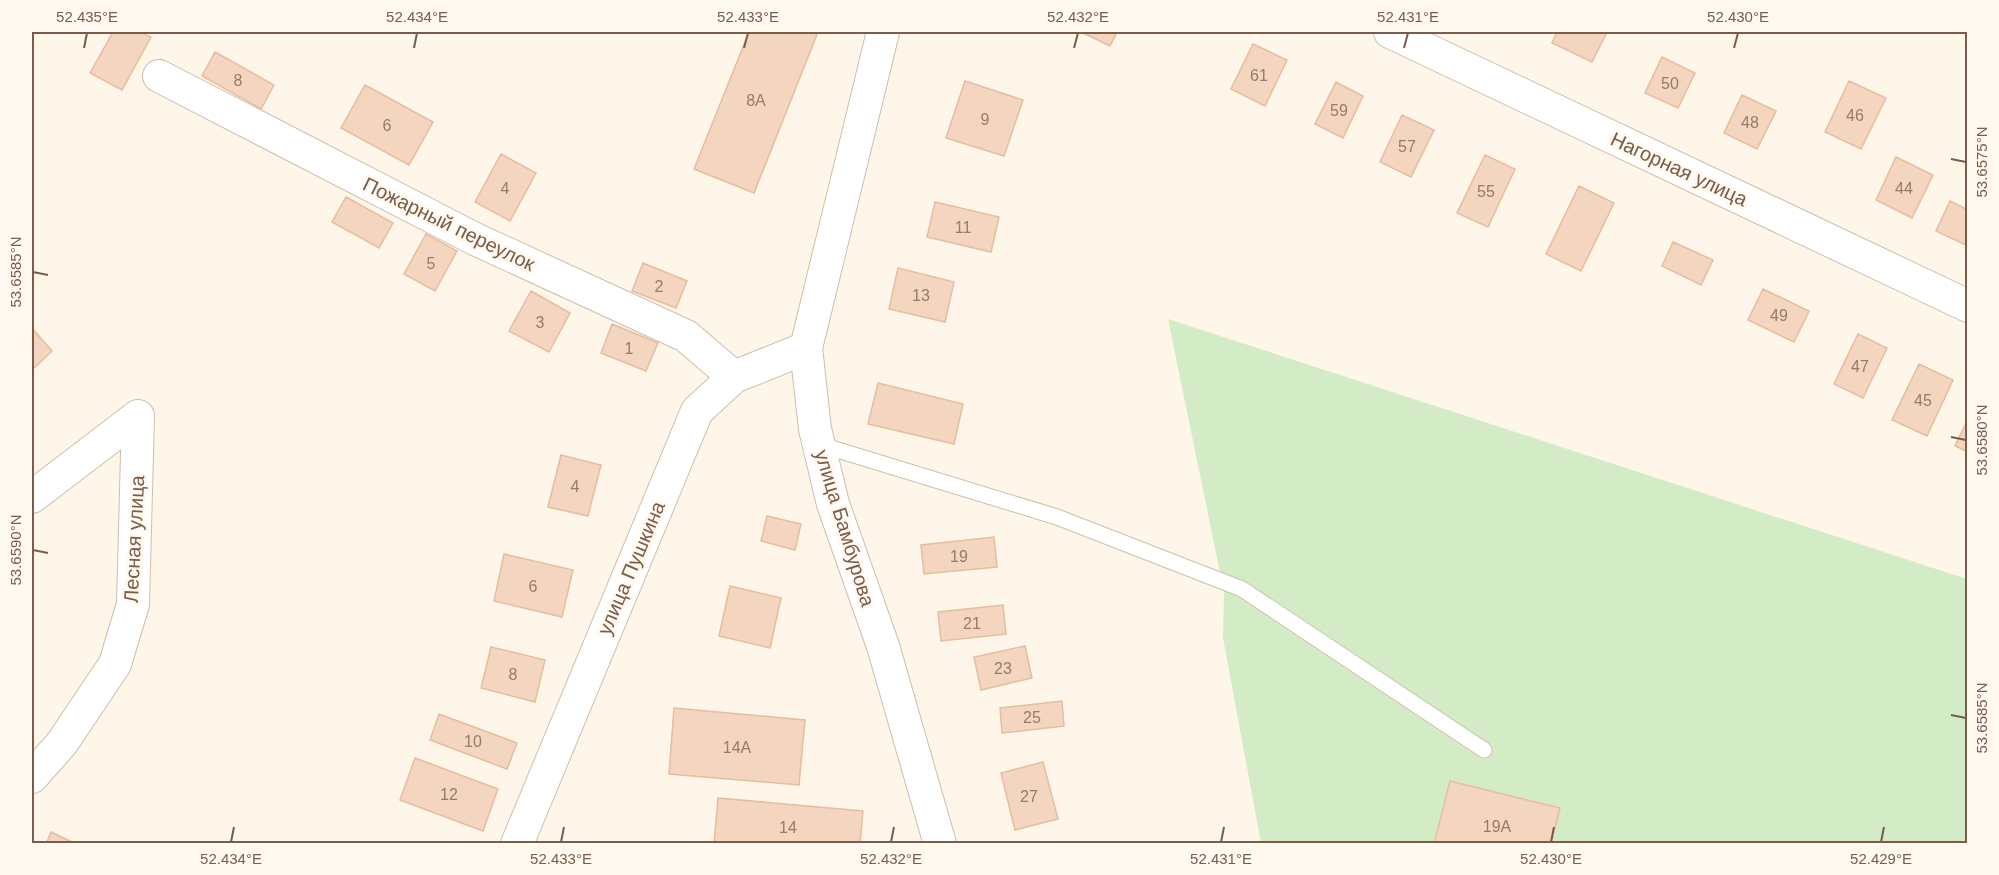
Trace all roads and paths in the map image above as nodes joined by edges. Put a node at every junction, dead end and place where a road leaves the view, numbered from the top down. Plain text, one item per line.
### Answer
1 (883, 32) edge
2 (1390, 32) edge
3 (159, 76) dead end
4 (1968, 306) edge
5 (806, 348) junction
6 (734, 377) junction
7 (818, 444) junction
8 (32, 497) edge
9 (1484, 750) dead end
10 (32, 777) edge
11 (517, 843) edge
12 (940, 843) edge

1 - 5 street, улица Бамбурова
2 - 4 street, Нагорная улица
3 - 6 street, Пожарный переулок
5 - 6 street, улица Пушкина
5 - 7 street, улица Бамбурова
6 - 11 street, улица Пушкина
7 - 9 lane
7 - 12 street, улица Бамбурова
8 - 10 street, Лесная улица

